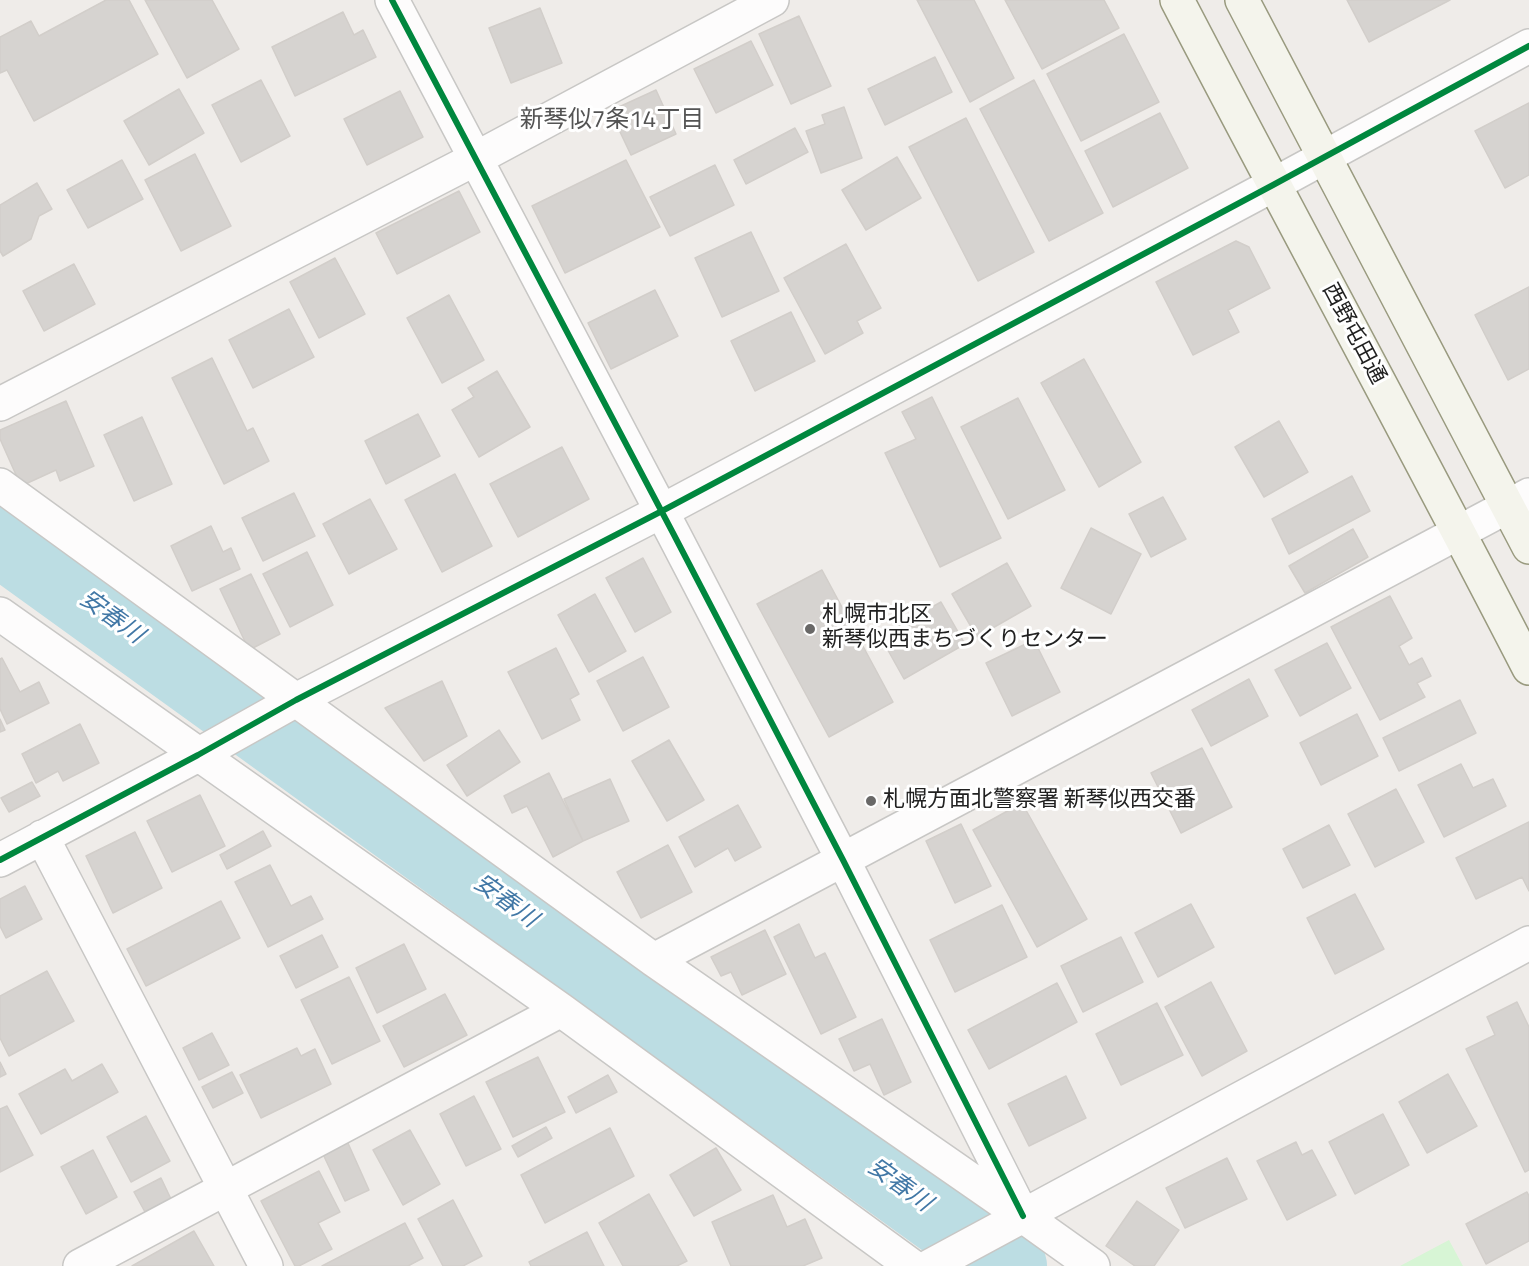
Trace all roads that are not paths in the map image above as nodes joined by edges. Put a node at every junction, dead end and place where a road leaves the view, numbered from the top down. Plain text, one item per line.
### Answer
1 (392, 0) edge
2 (772, 0) edge
3 (1177, 0) edge
4 (1242, 0) edge
5 (1529, 46) edge
6 (1323, 157) junction
7 (475, 159) junction
8 (1273, 185) junction
9 (0, 405) edge
10 (0, 485) edge
11 (1518, 500) edge
12 (662, 511) junction
13 (1460, 532) junction
14 (1529, 547) edge
15 (0, 614) edge
16 (1529, 668) edge
17 (289, 704) junction
18 (198, 756) junction
19 (42, 837) junction
20 (0, 860) edge
21 (843, 860) junction
22 (1529, 943) edge
23 (654, 960) junction
24 (561, 1010) junction
25 (225, 1188) junction
26 (1010, 1222) junction
27 (940, 1260) edge
28 (80, 1266) edge
29 (266, 1266) edge
30 (912, 1266) edge
31 (1093, 1266) edge

1 - 7 street
2 - 7 street
3 - 8 street, 西野屯田通
4 - 6 street
5 - 6 street
6 - 8 street
6 - 11 street
7 - 9 street
7 - 12 street
8 - 12 street
8 - 13 street, 西野屯田通
10 - 17 street
11 - 13 street
11 - 14 street
12 - 17 street
12 - 21 street
13 - 16 street, 西野屯田通
13 - 21 street
15 - 18 street
17 - 18 street
17 - 23 street
18 - 19 street
18 - 24 street
19 - 20 street
19 - 25 street
21 - 23 street
21 - 26 street
22 - 26 street
23 - 26 street
24 - 25 street
24 - 30 street
25 - 28 street
25 - 29 street
26 - 27 street
26 - 31 street

